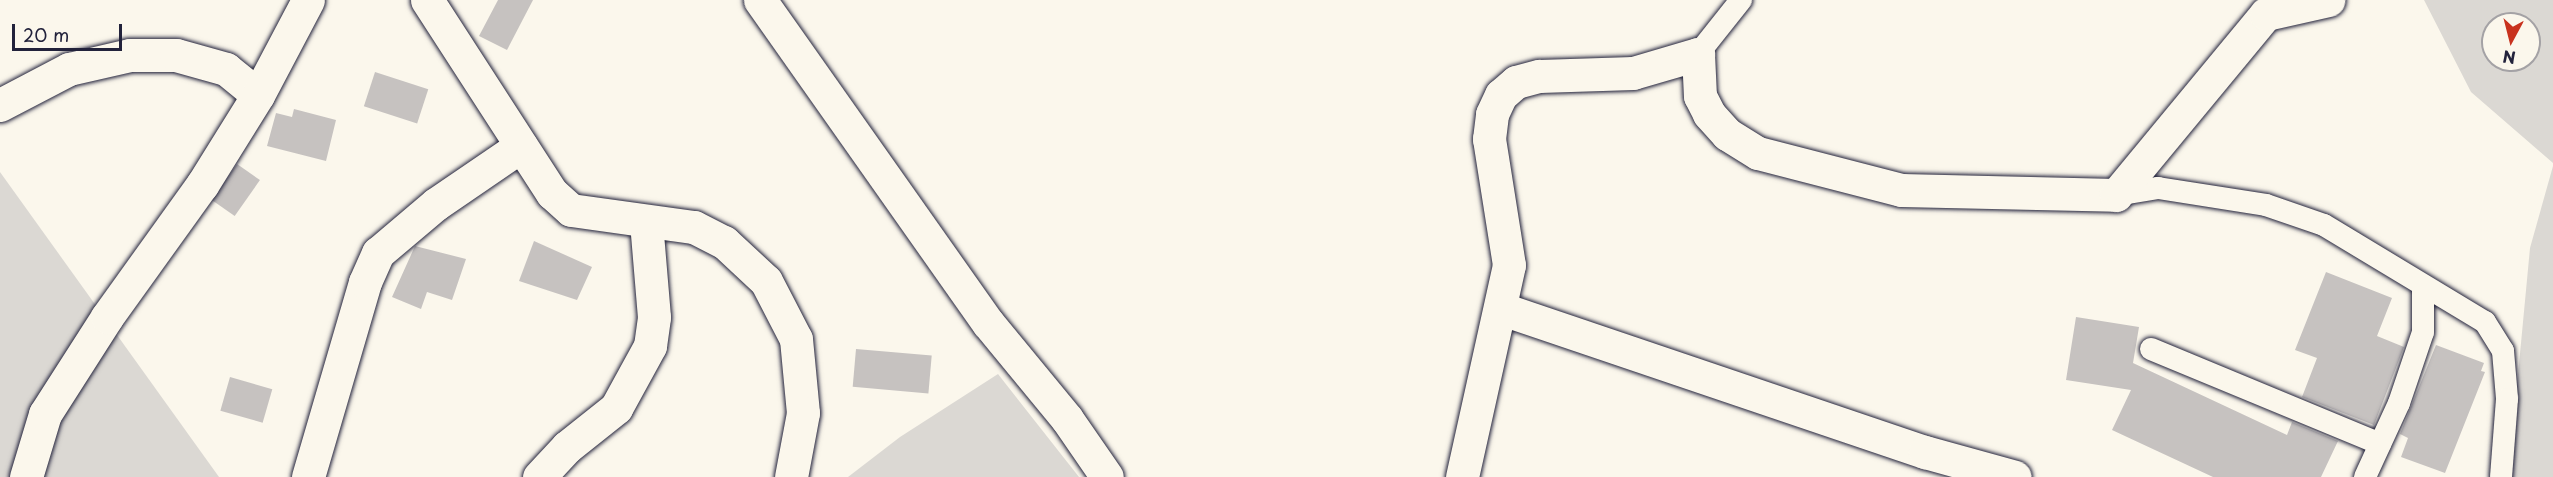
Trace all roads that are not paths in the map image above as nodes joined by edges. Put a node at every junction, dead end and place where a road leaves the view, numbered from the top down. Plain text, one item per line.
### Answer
1 (308, 0) edge
2 (427, 0) edge
3 (760, 0) edge
4 (1741, 0) edge
5 (2328, 0) edge
6 (1698, 54) junction
7 (258, 95) junction
8 (0, 105) edge
9 (521, 146) junction
10 (2116, 195) junction
11 (646, 222) junction
12 (2423, 288) junction
13 (1502, 309) junction
14 (2151, 349) dead end
15 (2380, 444) junction
16 (26, 477) edge
17 (308, 477) edge
18 (539, 477) edge
19 (791, 477) edge
20 (1107, 477) edge
21 (1462, 477) edge
22 (2015, 477) edge
23 (2365, 477) edge
24 (2501, 477) edge

1 - 7 street
2 - 9 street
3 - 20 street
4 - 6 lane
5 - 10 street
6 - 10 street
6 - 13 street
7 - 8 street
7 - 16 street
9 - 11 street
9 - 17 street
10 - 12 lane
11 - 18 street
11 - 19 street
12 - 15 lane
12 - 24 lane
13 - 21 street
13 - 22 street
14 - 15 lane
15 - 23 lane

